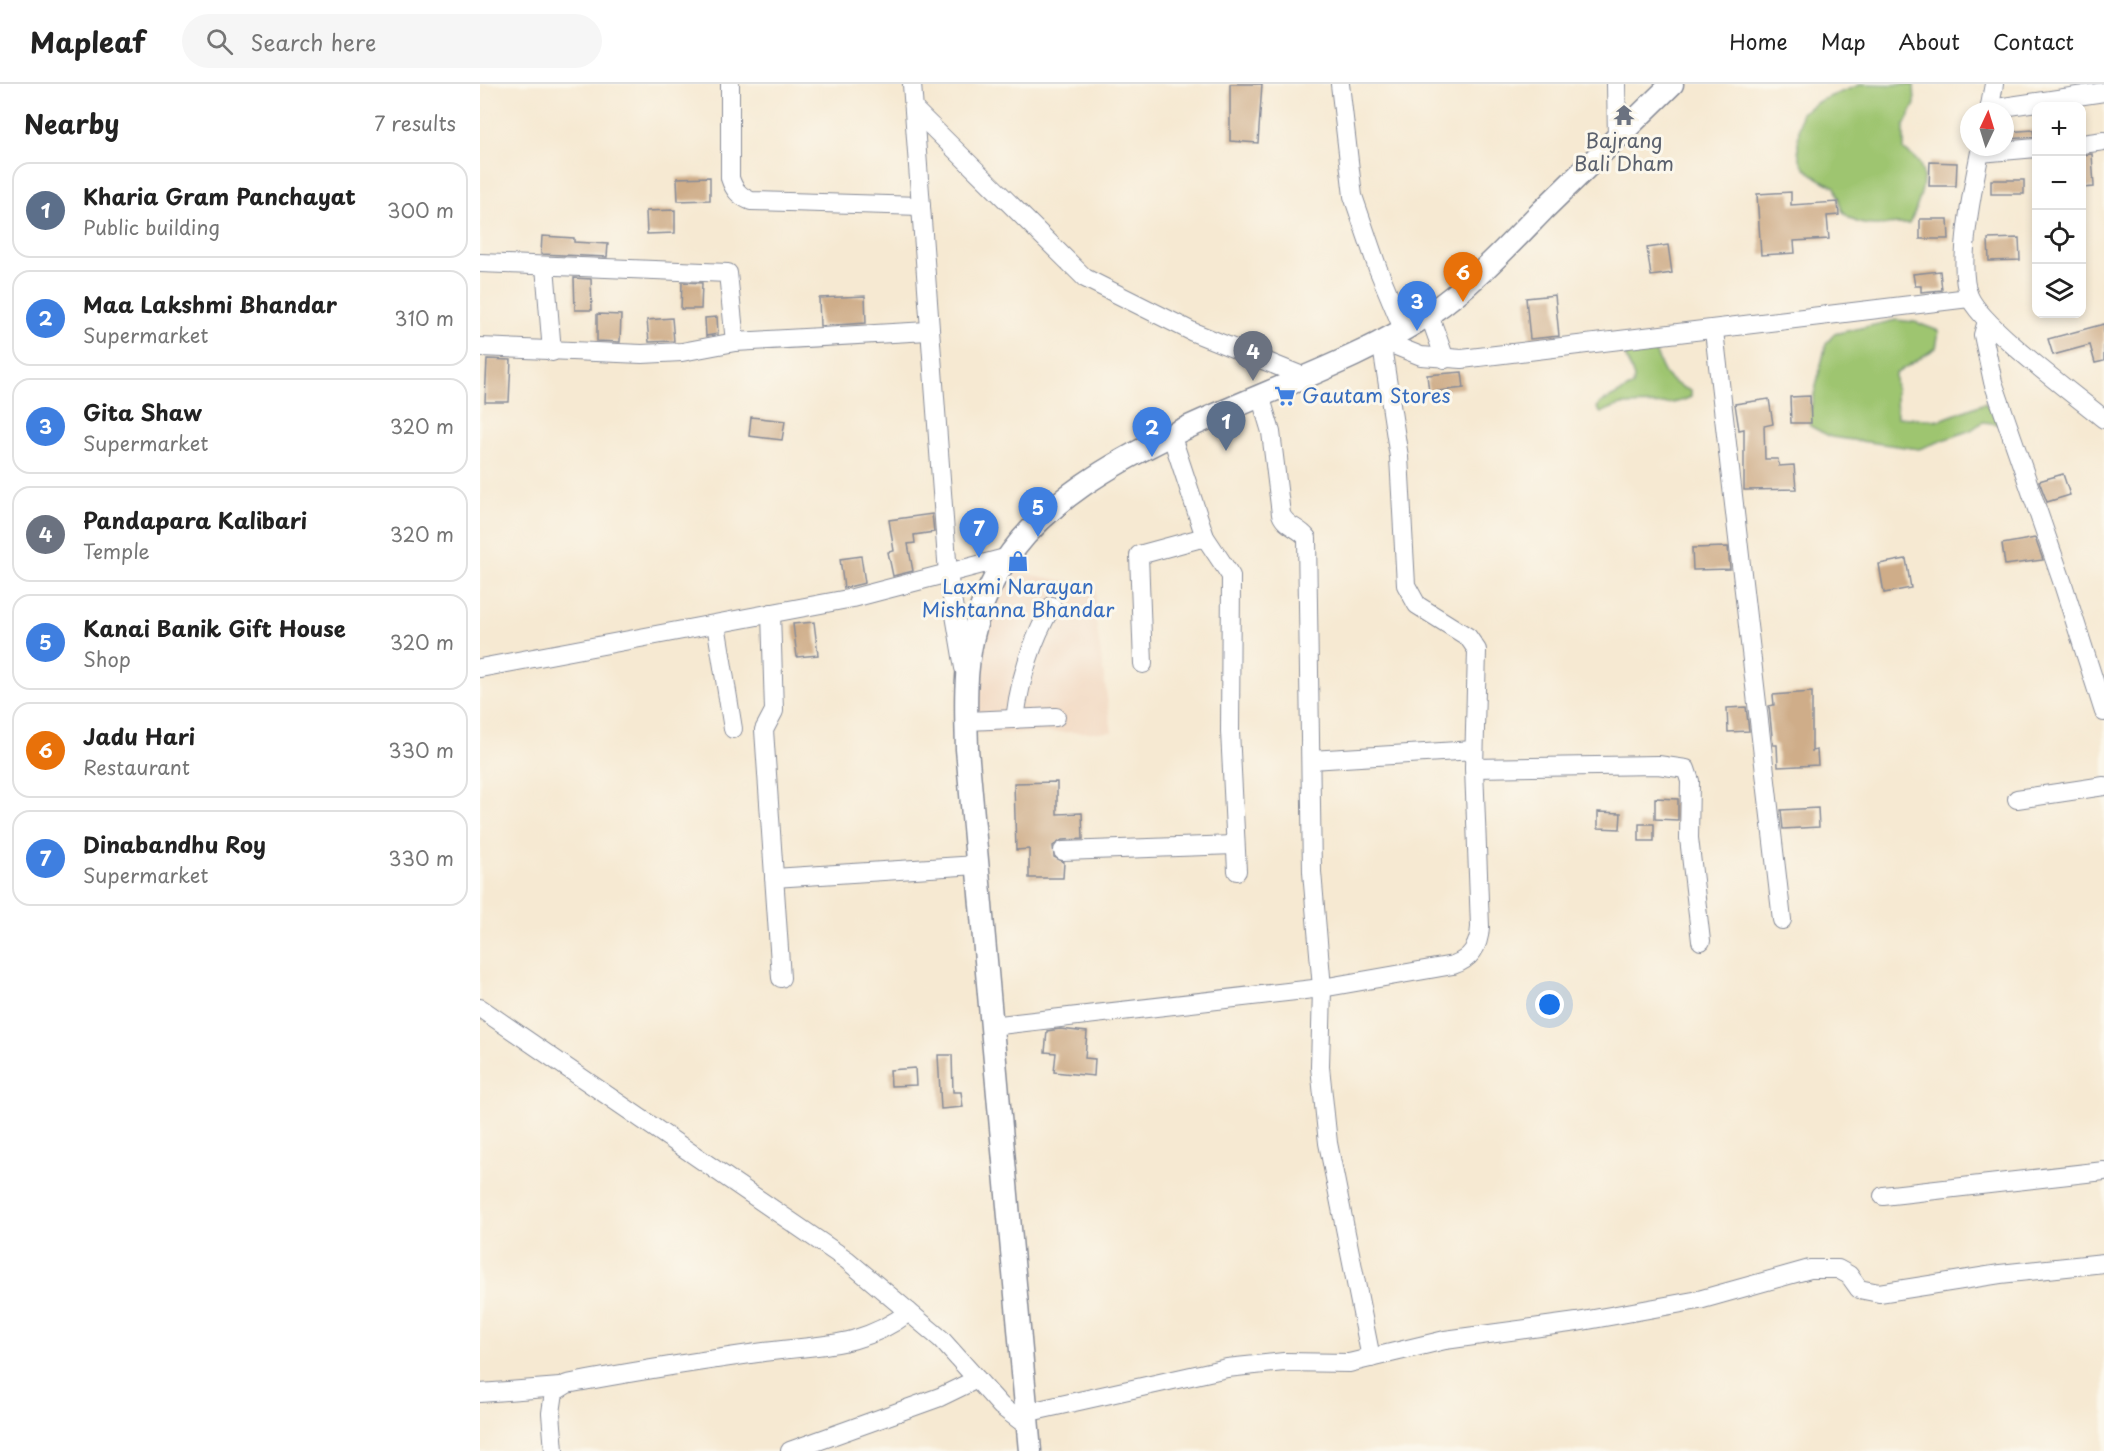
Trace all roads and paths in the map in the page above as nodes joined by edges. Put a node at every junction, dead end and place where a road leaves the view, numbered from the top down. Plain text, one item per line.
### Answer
1 (730, 84) edge
2 (912, 84) edge
3 (1340, 84) edge
4 (1616, 84) edge
5 (1672, 84) edge
6 (1994, 84) edge
7 (2104, 92) edge
8 (1991, 102) edge
9 (2014, 106) edge
10 (915, 110) junction
11 (1617, 137) junction
12 (2104, 141) edge
13 (2086, 143) edge
14 (2032, 148) edge
15 (2014, 149) edge
16 (1980, 156) edge
17 (921, 206) junction
18 (480, 262) edge
19 (545, 266) junction
20 (1970, 298) junction
21 (1429, 314) junction
22 (1987, 321) junction
23 (1403, 329) junction
24 (928, 331) junction
25 (1714, 331) junction
26 (1381, 340) junction
27 (735, 342) junction
28 (480, 347) edge
29 (552, 352) junction
30 (1445, 359) junction
31 (1305, 376) junction
32 (1260, 395) junction
33 (2104, 419) edge
34 (1172, 436) junction
35 (1205, 537) junction
36 (1009, 557) junction
37 (948, 574) junction
38 (1052, 606) dead end
39 (771, 614) junction
40 (716, 624) junction
41 (1143, 664) dead end
42 (480, 668) edge
43 (966, 681) junction
44 (2104, 712) edge
45 (1056, 717) dead end
46 (1015, 719) junction
47 (967, 721) junction
48 (733, 729) dead end
49 (1474, 759) junction
50 (1311, 760) junction
51 (2104, 786) edge
52 (2017, 799) dead end
53 (1236, 845) junction
54 (1063, 851) dead end
55 (977, 865) junction
56 (1237, 872) dead end
57 (774, 878) junction
58 (1782, 920) dead end
59 (1701, 940) dead end
60 (781, 978) dead end
61 (1323, 988) junction
62 (480, 1008) edge
63 (991, 1026) junction
64 (2104, 1171) edge
65 (1883, 1196) dead end
66 (2104, 1263) edge
67 (909, 1312) junction
68 (1371, 1358) junction
69 (977, 1379) junction
70 (560, 1387) junction
71 (480, 1393) edge
72 (1026, 1419) junction
73 (554, 1451) edge
74 (790, 1451) edge
75 (1030, 1451) edge

1 - 17 street
2 - 10 street
3 - 23 street
4 - 11 street
5 - 11 main road
6 - 8 street
7 - 9 street
10 - 17 street
10 - 31 street
11 - 21 main road
12 - 13 street
14 - 15 street
16 - 20 street
17 - 24 street
18 - 19 street
19 - 27 street
19 - 29 street
20 - 22 street
20 - 25 street
21 - 23 main road
21 - 30 street
22 - 33 street
22 - 44 street
23 - 26 main road
24 - 27 street
24 - 37 street
25 - 30 street
25 - 58 street
26 - 30 street
26 - 31 main road
26 - 49 street
27 - 29 street
28 - 29 street
31 - 32 main road
32 - 34 main road
32 - 50 street
34 - 35 street
34 - 36 main road
35 - 41 street
35 - 53 street
36 - 37 street
36 - 43 main road
37 - 39 street
37 - 43 street
38 - 46 street
39 - 40 street
39 - 57 street
40 - 42 street
40 - 48 street
43 - 47 main road
45 - 46 street
46 - 47 street
47 - 55 main road
49 - 50 street
49 - 59 street
49 - 61 street
50 - 61 street
51 - 52 street
53 - 54 street
53 - 56 street
55 - 57 street
55 - 63 main road
57 - 60 street
61 - 63 street
61 - 68 street
62 - 67 street
63 - 72 main road
64 - 65 street
66 - 68 street
67 - 69 street
67 - 70 street
68 - 72 street
69 - 72 street
69 - 74 street
70 - 71 street
70 - 73 street
72 - 75 main road

